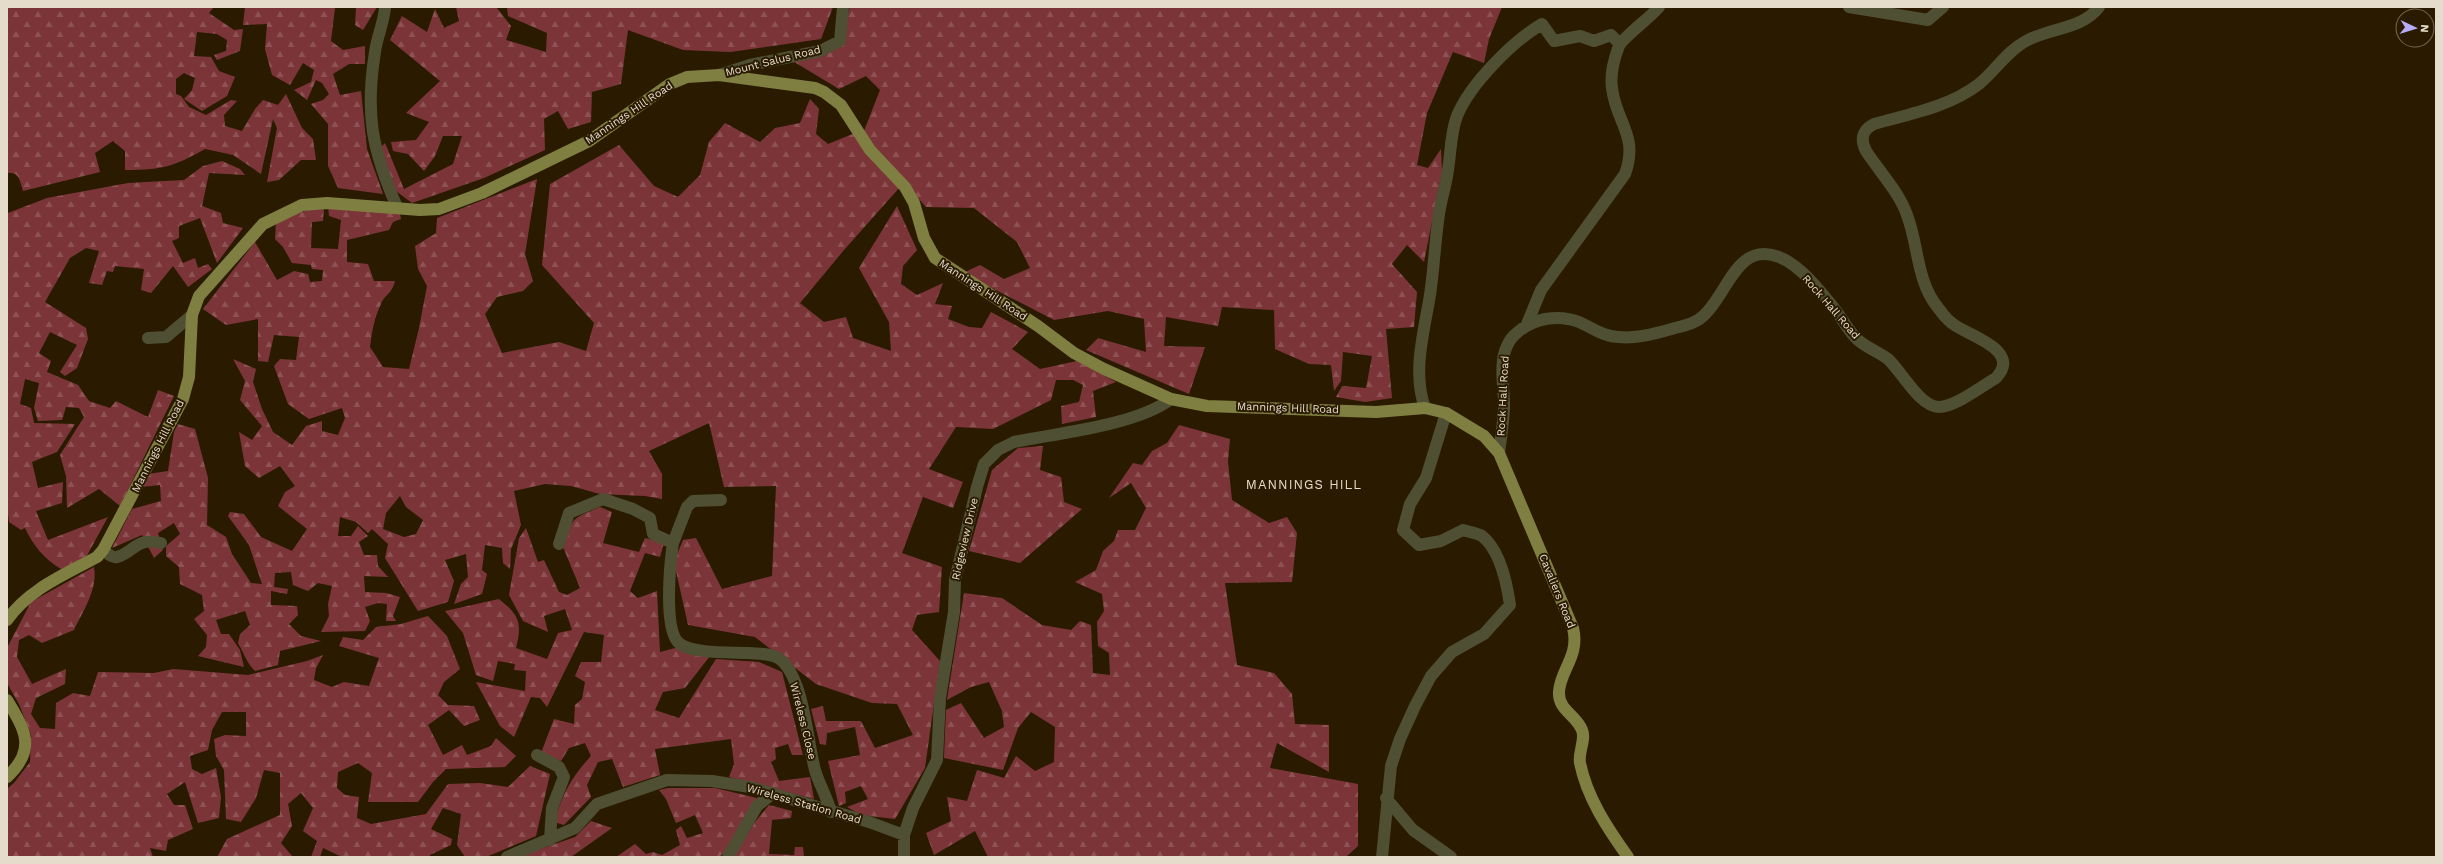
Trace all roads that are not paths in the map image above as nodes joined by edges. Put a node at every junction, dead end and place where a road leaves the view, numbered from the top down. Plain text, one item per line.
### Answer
1 (386, 7) edge
2 (844, 7) edge
3 (1659, 7) edge
4 (1849, 7) edge
5 (1943, 7) edge
6 (2099, 7) edge
7 (1620, 44) junction
8 (719, 75) junction
9 (397, 207) junction
10 (192, 315) junction
11 (1528, 324) junction
12 (148, 338) dead end
13 (1171, 399) junction
14 (1426, 408) junction
15 (1446, 413) junction
16 (1499, 453) junction
17 (721, 500) dead end
18 (161, 543) dead end
19 (673, 543) junction
20 (559, 544) dead end
21 (103, 550) junction
22 (7, 620) edge
23 (7, 700) edge
24 (537, 755) dead end
25 (7, 777) edge
26 (773, 793) junction
27 (1386, 798) junction
28 (831, 812) junction
29 (904, 835) junction
30 (550, 840) junction
31 (507, 857) edge
32 (728, 857) edge
33 (904, 857) edge
34 (1382, 857) edge
35 (1451, 857) edge
36 (1628, 857) edge

1 - 9 street
2 - 8 street, Mount Salus Road
3 - 7 street
4 - 5 street
6 - 11 street, Rock Hall Road
7 - 11 street
7 - 14 street
8 - 9 main road, Mannings Hill Road
8 - 13 main road, Mannings Hill Road
9 - 10 main road, Mannings Hill Road
10 - 12 street
10 - 21 main road, Mannings Hill Road
11 - 16 street, Rock Hall Road
13 - 14 main road, Mannings Hill Road
13 - 29 street, Ridgeview Drive
14 - 15 main road, Mannings Hill Road
15 - 16 main road, Mannings Hill Road
15 - 27 street
16 - 36 main road, Cavaliers Road
17 - 19 street, Wireless Close
18 - 21 street
19 - 20 street
19 - 28 street, Wireless Close
21 - 22 main road, Mannings Hill Road
23 - 25 main road
24 - 30 street
26 - 28 street, Wireless Station Road
26 - 30 street, Wireless Station Road
26 - 32 street
27 - 34 street
27 - 35 street
28 - 29 street, Wireless Station Road
29 - 33 street, Ridgeview Drive
30 - 31 street, Wireless Station Road

